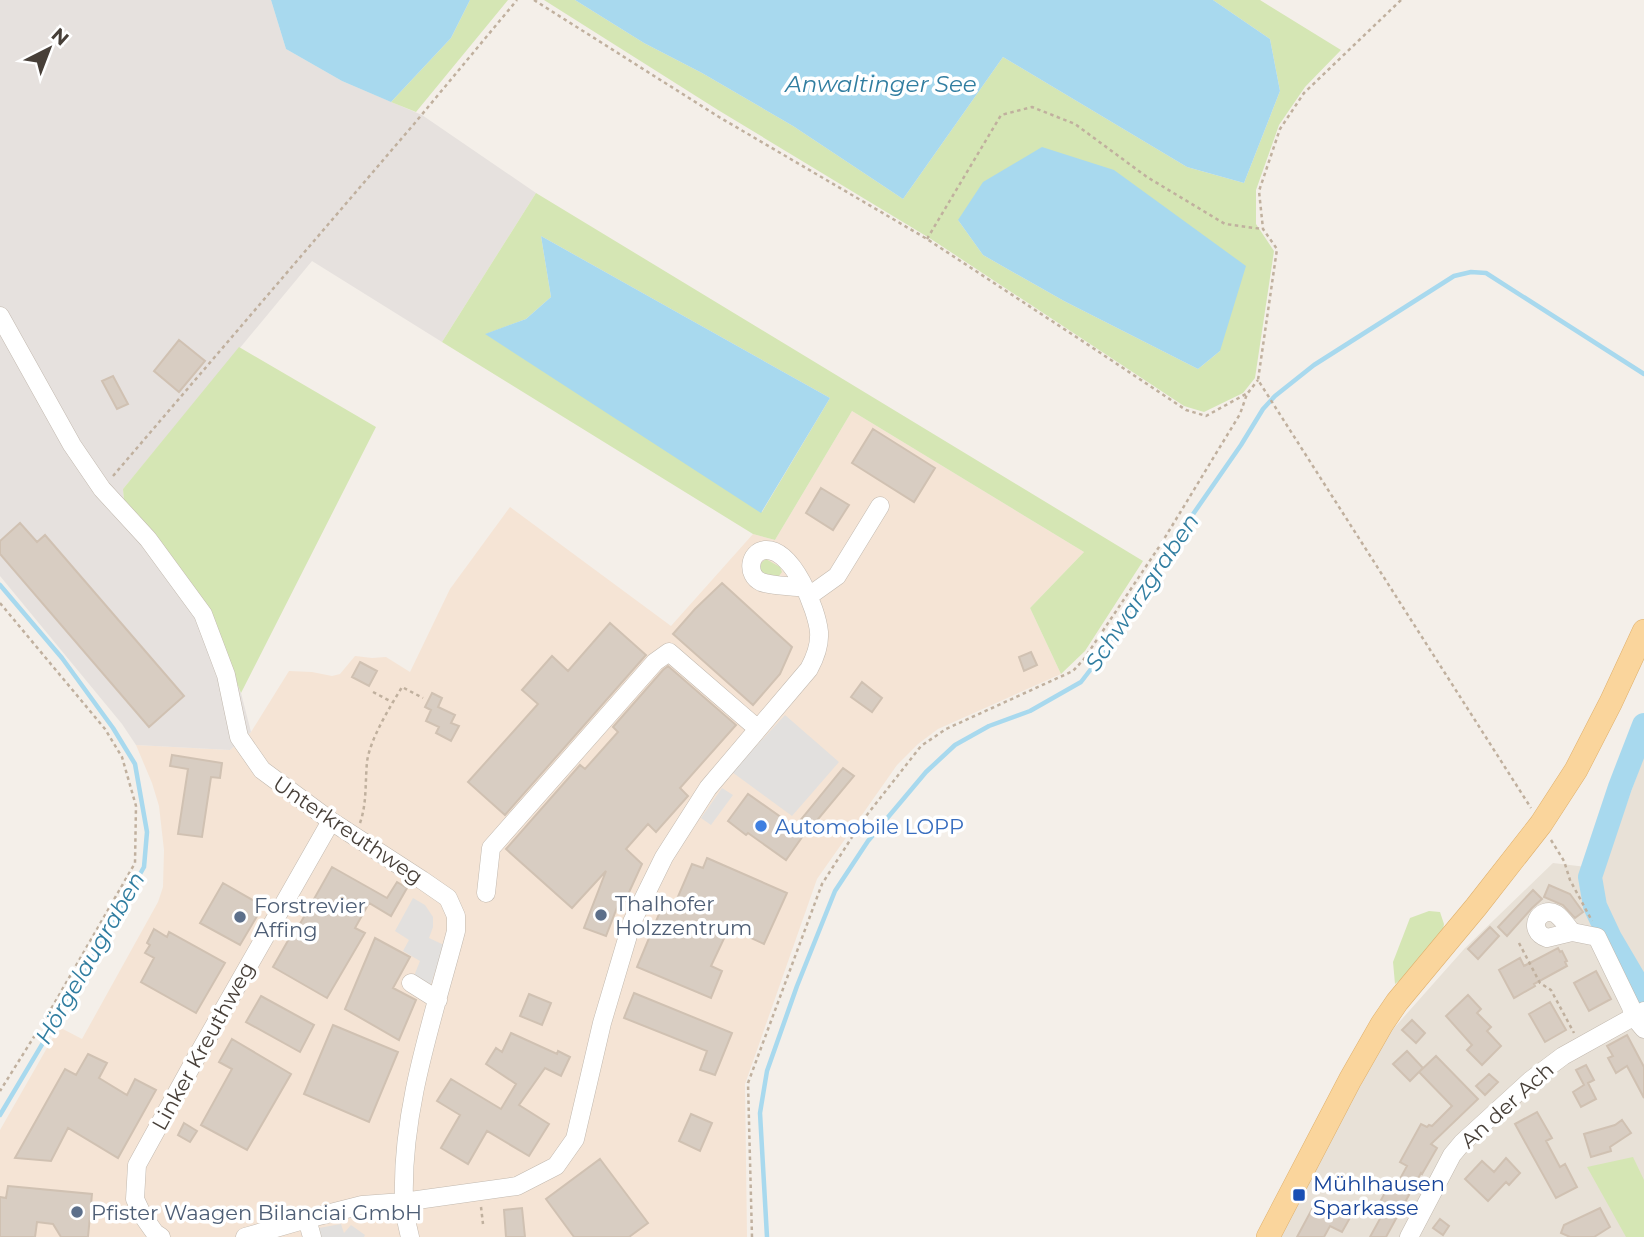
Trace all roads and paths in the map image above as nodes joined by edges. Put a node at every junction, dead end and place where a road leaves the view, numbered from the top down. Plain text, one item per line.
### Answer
1 (517, 0) edge
2 (534, 0) edge
3 (1401, 0) edge
4 (1264, 229) junction
5 (927, 239) junction
6 (0, 316) edge
7 (1258, 380) junction
8 (1247, 394) junction
9 (102, 489) junction
10 (880, 506) dead end
11 (0, 603) edge
12 (1644, 631) edge
13 (373, 692) dead end
14 (423, 698) dead end
15 (393, 702) junction
16 (758, 729) junction
17 (331, 821) junction
18 (1541, 824) junction
19 (356, 836) junction
20 (486, 893) dead end
21 (1572, 932) dead end
22 (1597, 937) junction
23 (1519, 943) dead end
24 (411, 983) dead end
25 (438, 1000) junction
26 (1640, 1017) edge
27 (1581, 1045) junction
28 (0, 1091) edge
29 (404, 1202) junction
30 (307, 1219) junction
31 (156, 1236) edge
32 (245, 1237) edge
33 (312, 1237) edge
34 (410, 1237) edge
35 (752, 1237) edge
36 (1268, 1237) edge
37 (1409, 1237) edge

1 - 9 path
2 - 5 path
3 - 4 path
4 - 5 path
4 - 7 path
5 - 8 path
6 - 9 street, Unterkreuthweg
7 - 8 path
7 - 18 path
8 - 35 path
9 - 17 street, Unterkreuthweg
10 - 16 street
11 - 28 path
12 - 18 main road
13 - 15 path
14 - 15 path
15 - 19 path
16 - 20 street
16 - 29 street
17 - 19 street, Unterkreuthweg
17 - 31 street, Linker Kreuthweg
18 - 22 path
18 - 36 main road
19 - 25 street, Unterkreuthweg
21 - 22 street
22 - 26 street
23 - 27 path
24 - 25 street
25 - 29 street, Unterkreuthweg
26 - 27 street, An der Ach
27 - 37 street, An der Ach
29 - 30 street
29 - 34 street, Unterkreuthweg
30 - 32 street
30 - 33 street

